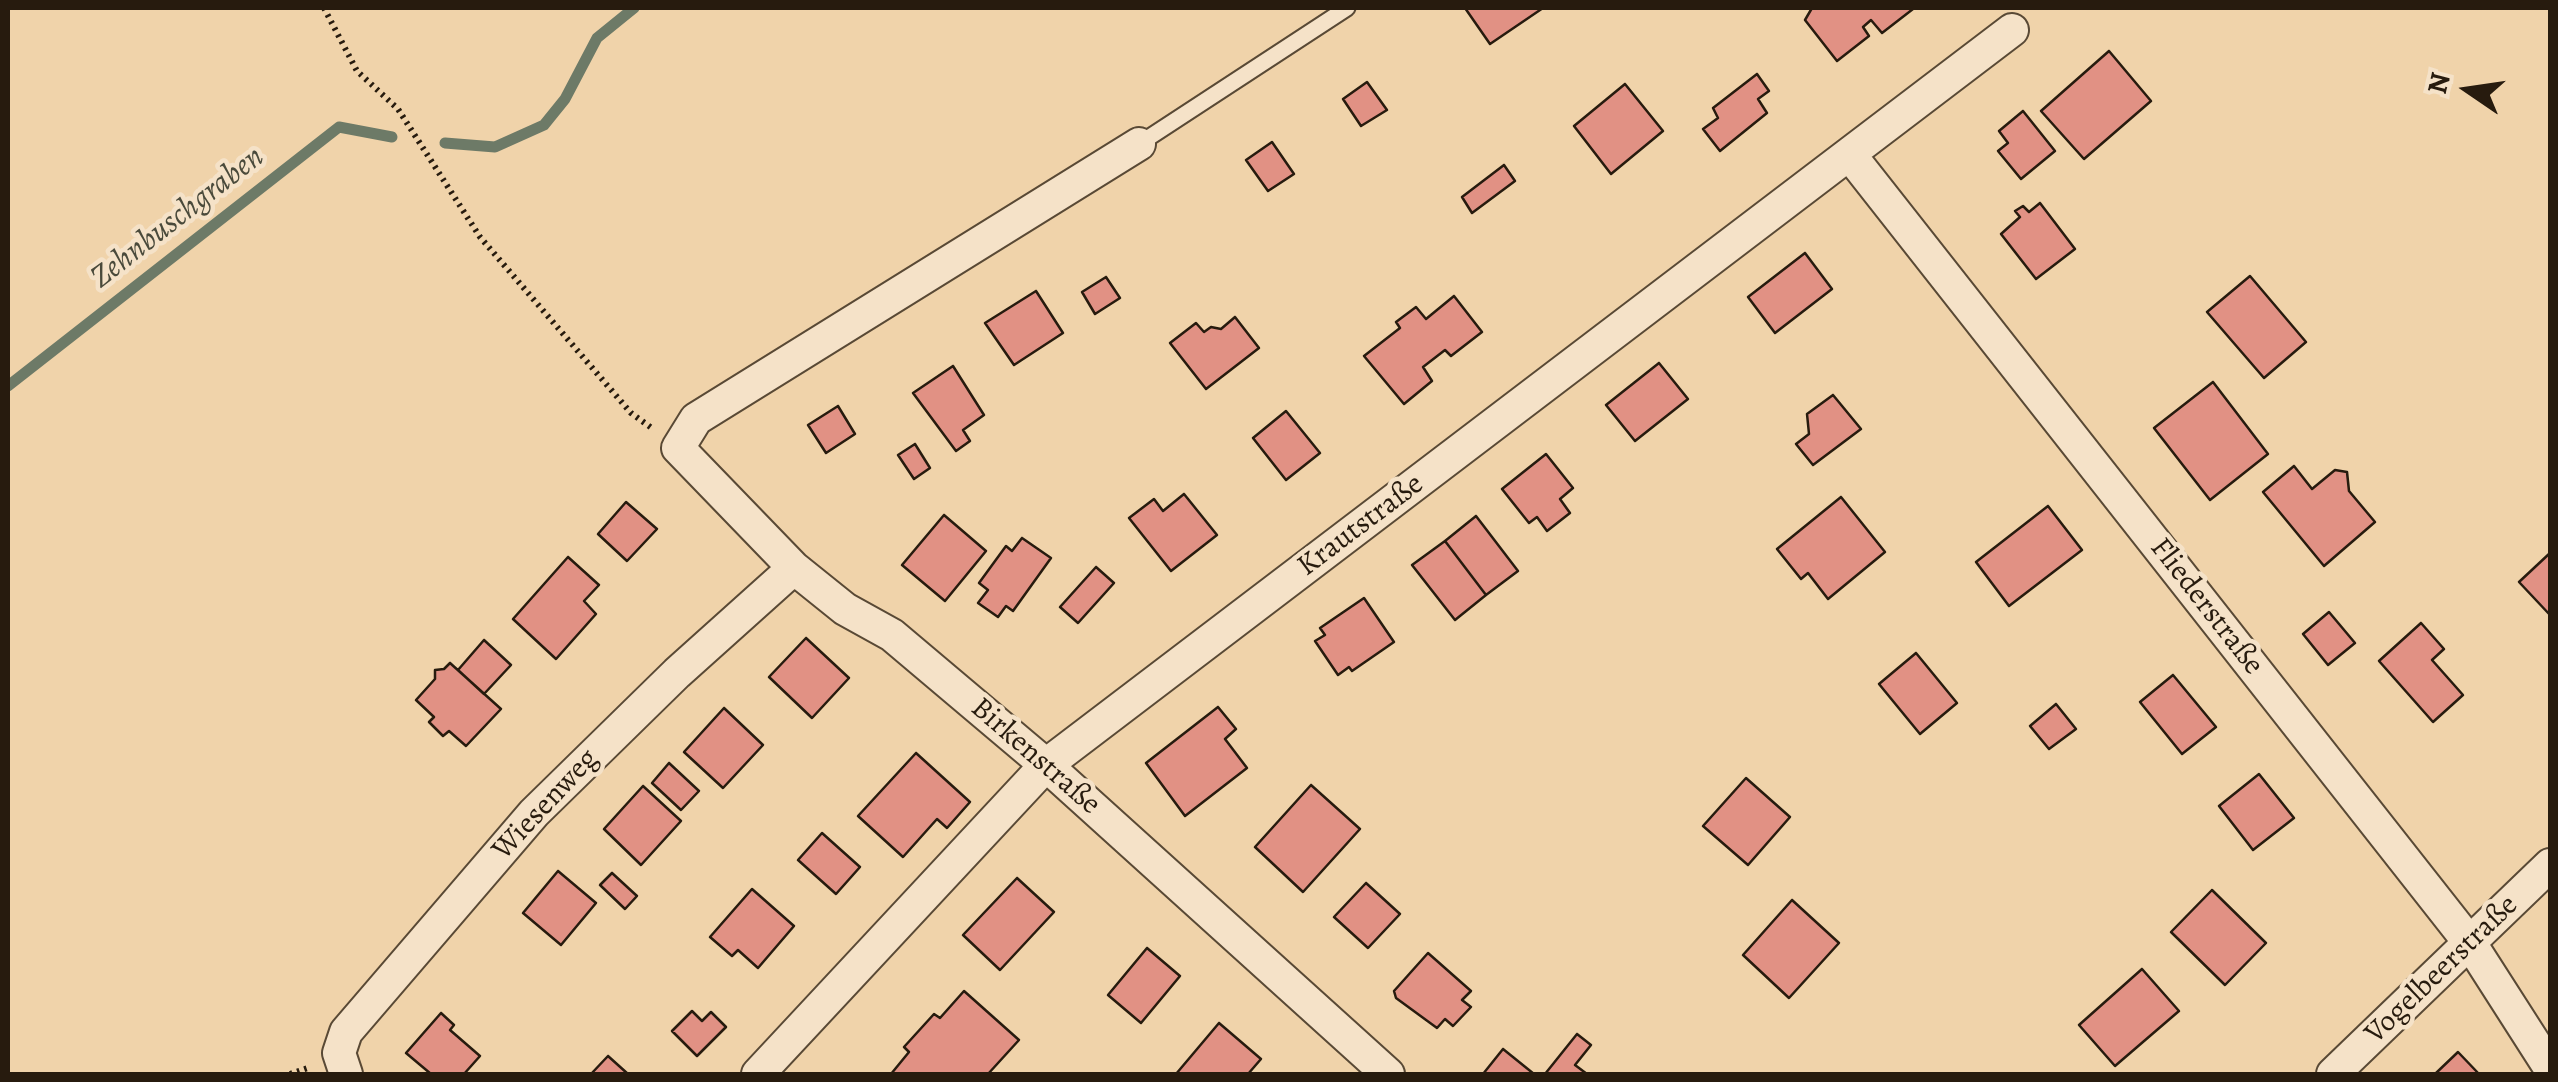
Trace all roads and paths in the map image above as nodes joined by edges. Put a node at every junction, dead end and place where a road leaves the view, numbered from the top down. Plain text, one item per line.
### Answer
1 (324, 8) edge
2 (1347, 8) edge
3 (2012, 30) dead end
4 (1139, 144) joint
5 (1850, 154) junction
6 (678, 448) junction
7 (794, 568) junction
8 (1046, 764) junction
9 (2550, 865) edge
10 (2470, 943) junction
11 (2550, 1068) edge
12 (344, 1072) edge
13 (758, 1074) edge
14 (1388, 1074) edge
15 (2333, 1074) edge

1 - 6 path
2 - 4 lane
3 - 5 street, Krautstraße
4 - 6 street
5 - 8 street, Krautstraße
5 - 10 street, Fliederstraße
6 - 7 street, Birkenstraße
7 - 8 street, Birkenstraße
7 - 12 street, Wiesenweg
8 - 13 street, Krautstraße
8 - 14 street, Birkenstraße
9 - 10 street, Vogelbeerstraße
10 - 11 street, Fliederstraße
10 - 15 street, Vogelbeerstraße

